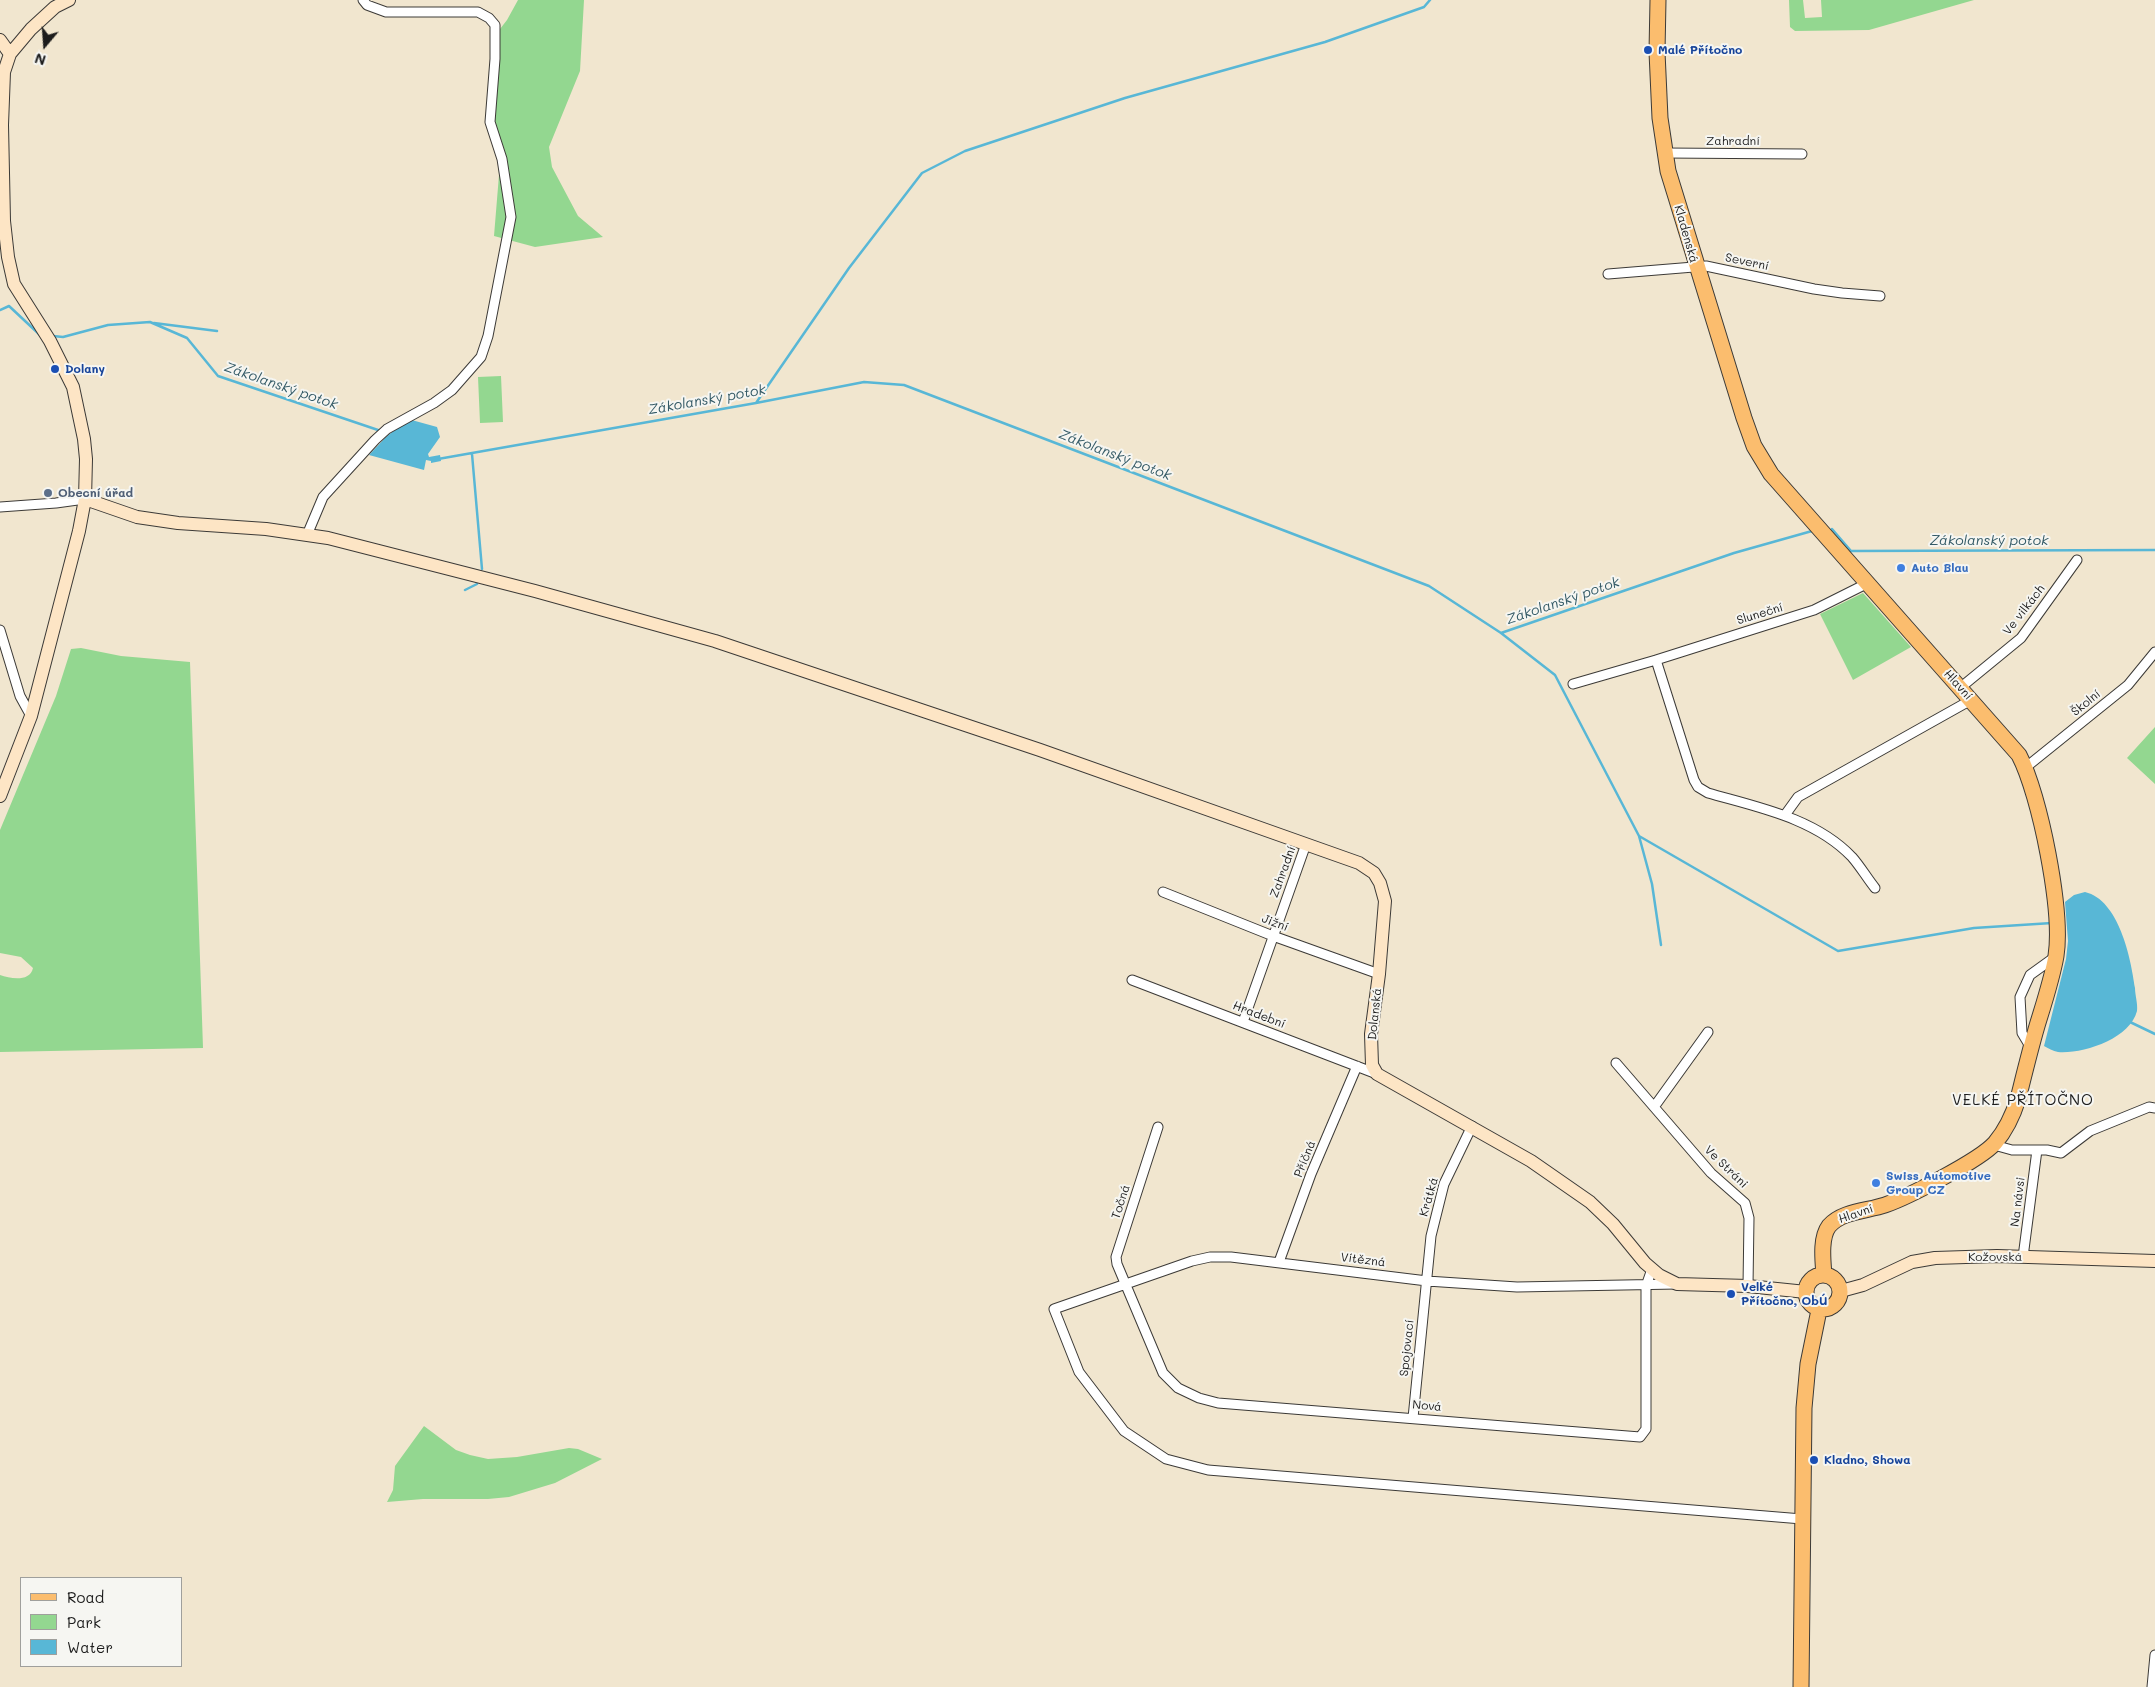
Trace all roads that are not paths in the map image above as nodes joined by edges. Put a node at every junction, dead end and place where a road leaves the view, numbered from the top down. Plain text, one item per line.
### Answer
1 (69, 0) edge
2 (363, 0) edge
3 (1658, 0) edge
4 (0, 40) edge
5 (10, 54) junction
6 (1664, 153) junction
7 (1802, 154) dead end
8 (1696, 268) junction
9 (1608, 274) dead end
10 (1880, 296) dead end
11 (1761, 459) joint
12 (85, 499) junction
13 (0, 507) edge
14 (307, 535) junction
15 (2078, 560) dead end
16 (1868, 584) junction
17 (0, 630) edge
18 (2155, 652) edge
19 (1656, 660) junction
20 (1573, 684) dead end
21 (1960, 688) junction
22 (1971, 700) junction
23 (31, 716) junction
24 (2025, 768) junction
25 (0, 796) edge
26 (1785, 815) junction
27 (1306, 844) junction
28 (1875, 888) dead end
29 (1164, 892) dead end
30 (1272, 936) junction
31 (2056, 957) junction
32 (1379, 974) junction
33 (1132, 980) dead end
34 (1243, 1022) junction
35 (1708, 1032) dead end
36 (2031, 1048) junction
37 (1616, 1063) dead end
38 (1356, 1066) junction
39 (1377, 1074) junction
40 (1654, 1107) junction
41 (2155, 1108) edge
42 (1472, 1126) junction
43 (1158, 1127) dead end
44 (1994, 1145) junction
45 (2037, 1150) junction
46 (2023, 1257) junction
47 (2155, 1261) edge
48 (1279, 1262) junction
49 (1652, 1269) junction
50 (1824, 1275) junction
51 (1427, 1281) junction
52 (1677, 1284) junction
53 (1125, 1285) junction
54 (1646, 1286) junction
55 (1748, 1286) junction
56 (1841, 1290) junction
57 (1806, 1292) junction
58 (1820, 1310) junction
59 (1412, 1418) junction
60 (1802, 1519) junction
61 (2155, 1655) edge
62 (1801, 1687) edge
63 (2152, 1687) edge

1 - 5 street
2 - 14 street
3 - 6 main road, Kladenská
4 - 5 street
5 - 12 street
6 - 7 street, Zahradní
6 - 8 main road, Kladenská
8 - 9 street, Severní
8 - 10 street, Severní
8 - 11 main road, Kladenská
11 - 16 main road, Hlavní
12 - 13 street
12 - 14 street, Dolanská
12 - 23 street
14 - 27 street, Dolanská
15 - 21 street, Ve vilkách
16 - 19 street, Sluneční
16 - 21 main road, Hlavní
17 - 23 street
18 - 24 street, Školní
19 - 20 street, Sluneční
19 - 26 street
21 - 22 main road, Hlavní
22 - 24 main road, Hlavní
22 - 26 street
23 - 25 street
24 - 31 main road, Hlavní
26 - 28 street
27 - 30 street, Zahradní
27 - 32 street, Dolanská
29 - 30 street, Jižní
30 - 32 street, Jižní
30 - 34 street, Zahradní
31 - 36 main road, Hlavní
31 - 36 street
32 - 39 street, Dolanská
33 - 34 street, Hradební
34 - 38 street, Hradební
35 - 40 street
36 - 44 main road, Hlavní
37 - 40 street, Ve Stráni
38 - 39 street, Hradební
38 - 48 street, Příčná
39 - 42 street
40 - 55 street, Ve Stráni
41 - 45 street
42 - 49 street
42 - 51 street, Krátká
43 - 53 street, Točná
44 - 45 street
44 - 50 main road, Hlavní
45 - 46 street, Na návsi
46 - 47 street, Kožovská
46 - 56 street, Kožovská
48 - 51 street, Vítězná
48 - 53 street, Vítězná
49 - 52 street
49 - 54 street
50 - 56 main road
50 - 57 main road
51 - 54 street, Vítězná
51 - 59 street, Spojovací
52 - 54 street, Vítězná
52 - 55 street
53 - 59 street, Nová
53 - 60 street, Vítězná
54 - 59 street, Nová
55 - 57 street
56 - 58 main road
57 - 58 main road
58 - 60 main road
60 - 62 main road
61 - 63 street

